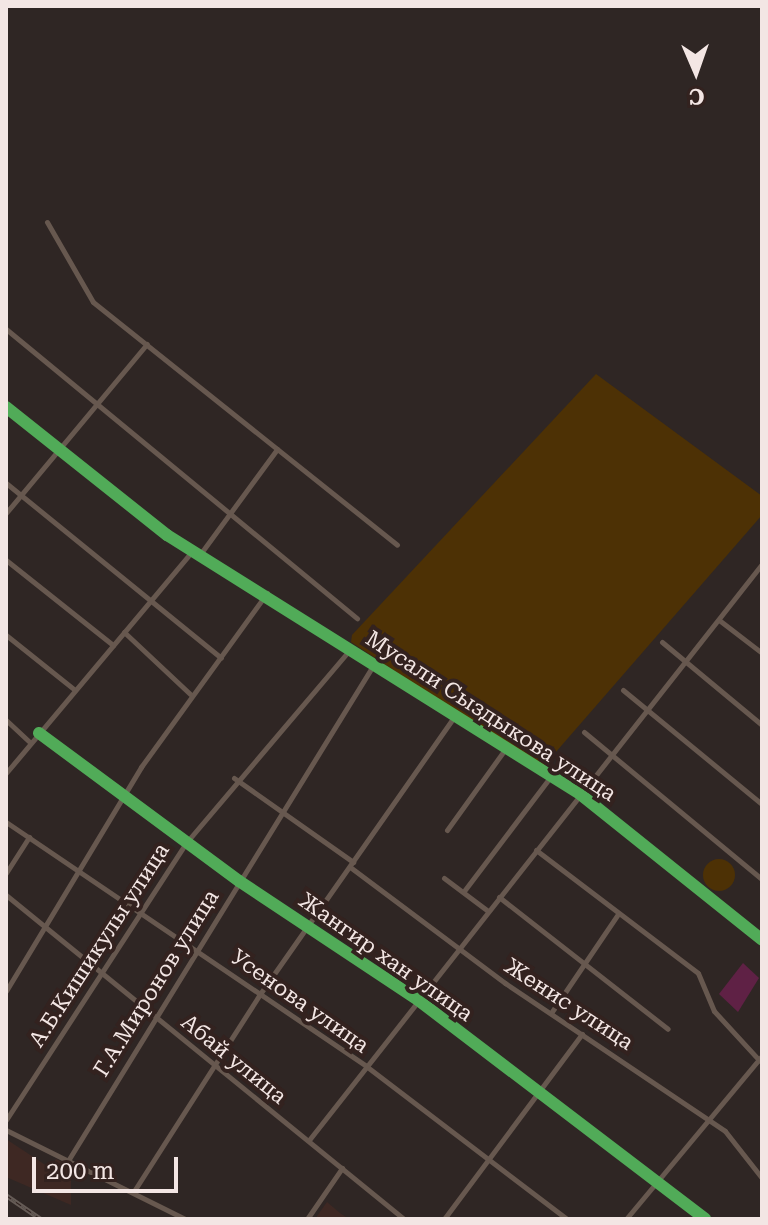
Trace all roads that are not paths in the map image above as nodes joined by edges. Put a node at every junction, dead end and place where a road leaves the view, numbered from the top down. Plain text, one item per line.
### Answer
1 (47, 222) dead end
2 (6, 329) edge
3 (147, 344) junction
4 (98, 403) junction
5 (6, 407) edge
6 (277, 449) junction
7 (60, 450) junction
8 (6, 483) edge
9 (21, 495) junction
10 (231, 512) junction
11 (6, 513) edge
12 (397, 545) dead end
13 (192, 551) junction
14 (201, 553) junction
15 (6, 560) edge
16 (762, 564) edge
17 (754, 573) junction
18 (762, 580) edge
19 (267, 593) junction
20 (151, 600) junction
21 (357, 618) dead end
22 (718, 619) junction
23 (124, 632) junction
24 (6, 635) edge
25 (662, 642) dead end
26 (113, 645) junction
27 (351, 648) junction
28 (762, 653) edge
29 (221, 658) junction
30 (686, 662) junction
31 (374, 664) junction
32 (75, 690) junction
33 (623, 690) dead end
34 (190, 694) junction
35 (648, 711) junction
36 (455, 715) junction
37 (6, 720) edge
38 (762, 725) edge
39 (584, 732) dead end
40 (39, 733) junction
41 (30, 742) junction
42 (506, 748) junction
43 (613, 755) junction
44 (6, 773) edge
45 (551, 776) junction
46 (234, 778) junction
47 (580, 794) junction
48 (124, 798) junction
49 (762, 804) edge
50 (283, 809) junction
51 (6, 822) edge
52 (447, 830) dead end
53 (29, 837) junction
54 (185, 844) junction
55 (536, 850) junction
56 (351, 864) junction
57 (79, 868) junction
58 (6, 873) edge
59 (444, 878) dead end
60 (762, 879) edge
61 (239, 881) junction
62 (464, 891) junction
63 (6, 895) edge
64 (499, 897) junction
65 (142, 911) junction
66 (488, 911) junction
67 (618, 914) junction
68 (308, 925) junction
69 (45, 926) junction
70 (762, 940) edge
71 (197, 948) junction
72 (458, 948) junction
73 (584, 964) junction
74 (100, 971) junction
75 (6, 991) edge
76 (260, 994) junction
77 (418, 1000) junction
78 (551, 1013) junction
79 (156, 1016) junction
80 (668, 1029) dead end
81 (582, 1034) junction
82 (760, 1058) edge
83 (216, 1065) junction
84 (366, 1066) junction
85 (539, 1094) junction
86 (6, 1120) edge
87 (709, 1120) junction
88 (6, 1130) edge
89 (309, 1140) junction
90 (69, 1159) junction
91 (490, 1161) junction
92 (342, 1168) junction
93 (762, 1178) edge
94 (657, 1181) junction
95 (134, 1191) junction
96 (185, 1219) edge
97 (307, 1219) edge
98 (404, 1219) edge
99 (444, 1219) edge
100 (567, 1219) edge
101 (626, 1219) edge
102 (705, 1219) edge

1 - 3 street
2 - 4 street
3 - 4 street
3 - 6 street
4 - 7 street
4 - 10 street
5 - 7 street
6 - 10 street
6 - 12 street
7 - 9 street
7 - 13 street
8 - 9 street
9 - 11 street
9 - 20 street
10 - 14 street
10 - 21 street
13 - 14 street, Мусали Сыздыкова улица
13 - 20 street
14 - 19 street, Мусали Сыздыкова улица
15 - 26 street
16 - 17 street
17 - 18 street
17 - 22 street
19 - 27 street, Мусали Сыздыкова улица
19 - 29 street
20 - 23 street
20 - 29 street
22 - 28 street
22 - 30 street
23 - 26 street
23 - 34 street
24 - 32 street
25 - 30 street
26 - 32 street
27 - 31 street, Мусали Сыздыкова улица
27 - 46 street, А.Б.Кишикулы улица
29 - 34 street
30 - 35 street
30 - 38 street
31 - 36 street, Мусали Сыздыкова улица
31 - 50 street, Г.А.Миронов улица
32 - 40 street
33 - 35 street
34 - 48 street
35 - 43 street
35 - 49 street
36 - 42 street, Мусали Сыздыкова улица
36 - 56 street
37 - 41 street
39 - 43 street
40 - 41 street
40 - 48 street, Жангир хан улица
41 - 44 street
42 - 45 street, Мусали Сыздыкова улица
42 - 52 street
43 - 47 street
43 - 60 street
45 - 47 street, Мусали Сыздыкова улица
45 - 62 street
46 - 50 street, Женис улица
46 - 54 street, А.Б.Кишикулы улица
47 - 55 street
47 - 70 street, Мусали Сыздыкова улица
48 - 54 street, Жангир хан улица
48 - 57 street
50 - 56 street, Женис улица
50 - 61 street, Г.А.Миронов улица
51 - 53 street, Усенова улица
53 - 57 street, Усенова улица
53 - 58 street
54 - 61 street, Жангир хан улица
54 - 65 street, А.Б.Кишикулы улица
55 - 64 street
55 - 67 street
56 - 68 street
56 - 72 street, Женис улица
57 - 65 street, Усенова улица
57 - 69 street
59 - 62 street
61 - 68 street, Жангир хан улица
61 - 71 street, Г.А.Миронов улица
62 - 66 street
63 - 69 street, Абай улица
64 - 66 street
64 - 73 street
65 - 71 street, Усенова улица
65 - 74 street, А.Б.Кишикулы улица
66 - 72 street
67 - 73 street
67 - 82 street
68 - 76 street
68 - 77 street, Жангир хан улица
69 - 74 street, Абай улица
69 - 75 street
71 - 76 street, Усенова улица
71 - 79 street, Г.А.Миронов улица
72 - 77 street
72 - 78 street, Женис улица
73 - 78 street
73 - 80 street
74 - 79 street, Абай улица
74 - 86 street, А.Б.Кишикулы улица
76 - 83 street
76 - 84 street, Усенова улица
77 - 84 street
77 - 85 street, Жангир хан улица
78 - 81 street, Женис улица
79 - 83 street, Абай улица
79 - 90 street, Г.А.Миронов улица
81 - 85 street
81 - 87 street, Женис улица
82 - 87 street
83 - 89 street, Абай улица
83 - 95 street
84 - 89 street
84 - 91 street, Усенова улица
85 - 91 street
85 - 94 street, Жангир хан улица
87 - 93 street, Женис улица
87 - 94 street
88 - 90 street
89 - 92 street, Абай улица
90 - 95 street
91 - 99 street
91 - 100 street, Усенова улица
92 - 97 street
92 - 98 street, Абай улица
94 - 101 street
94 - 102 street, Жангир хан улица
95 - 96 street

